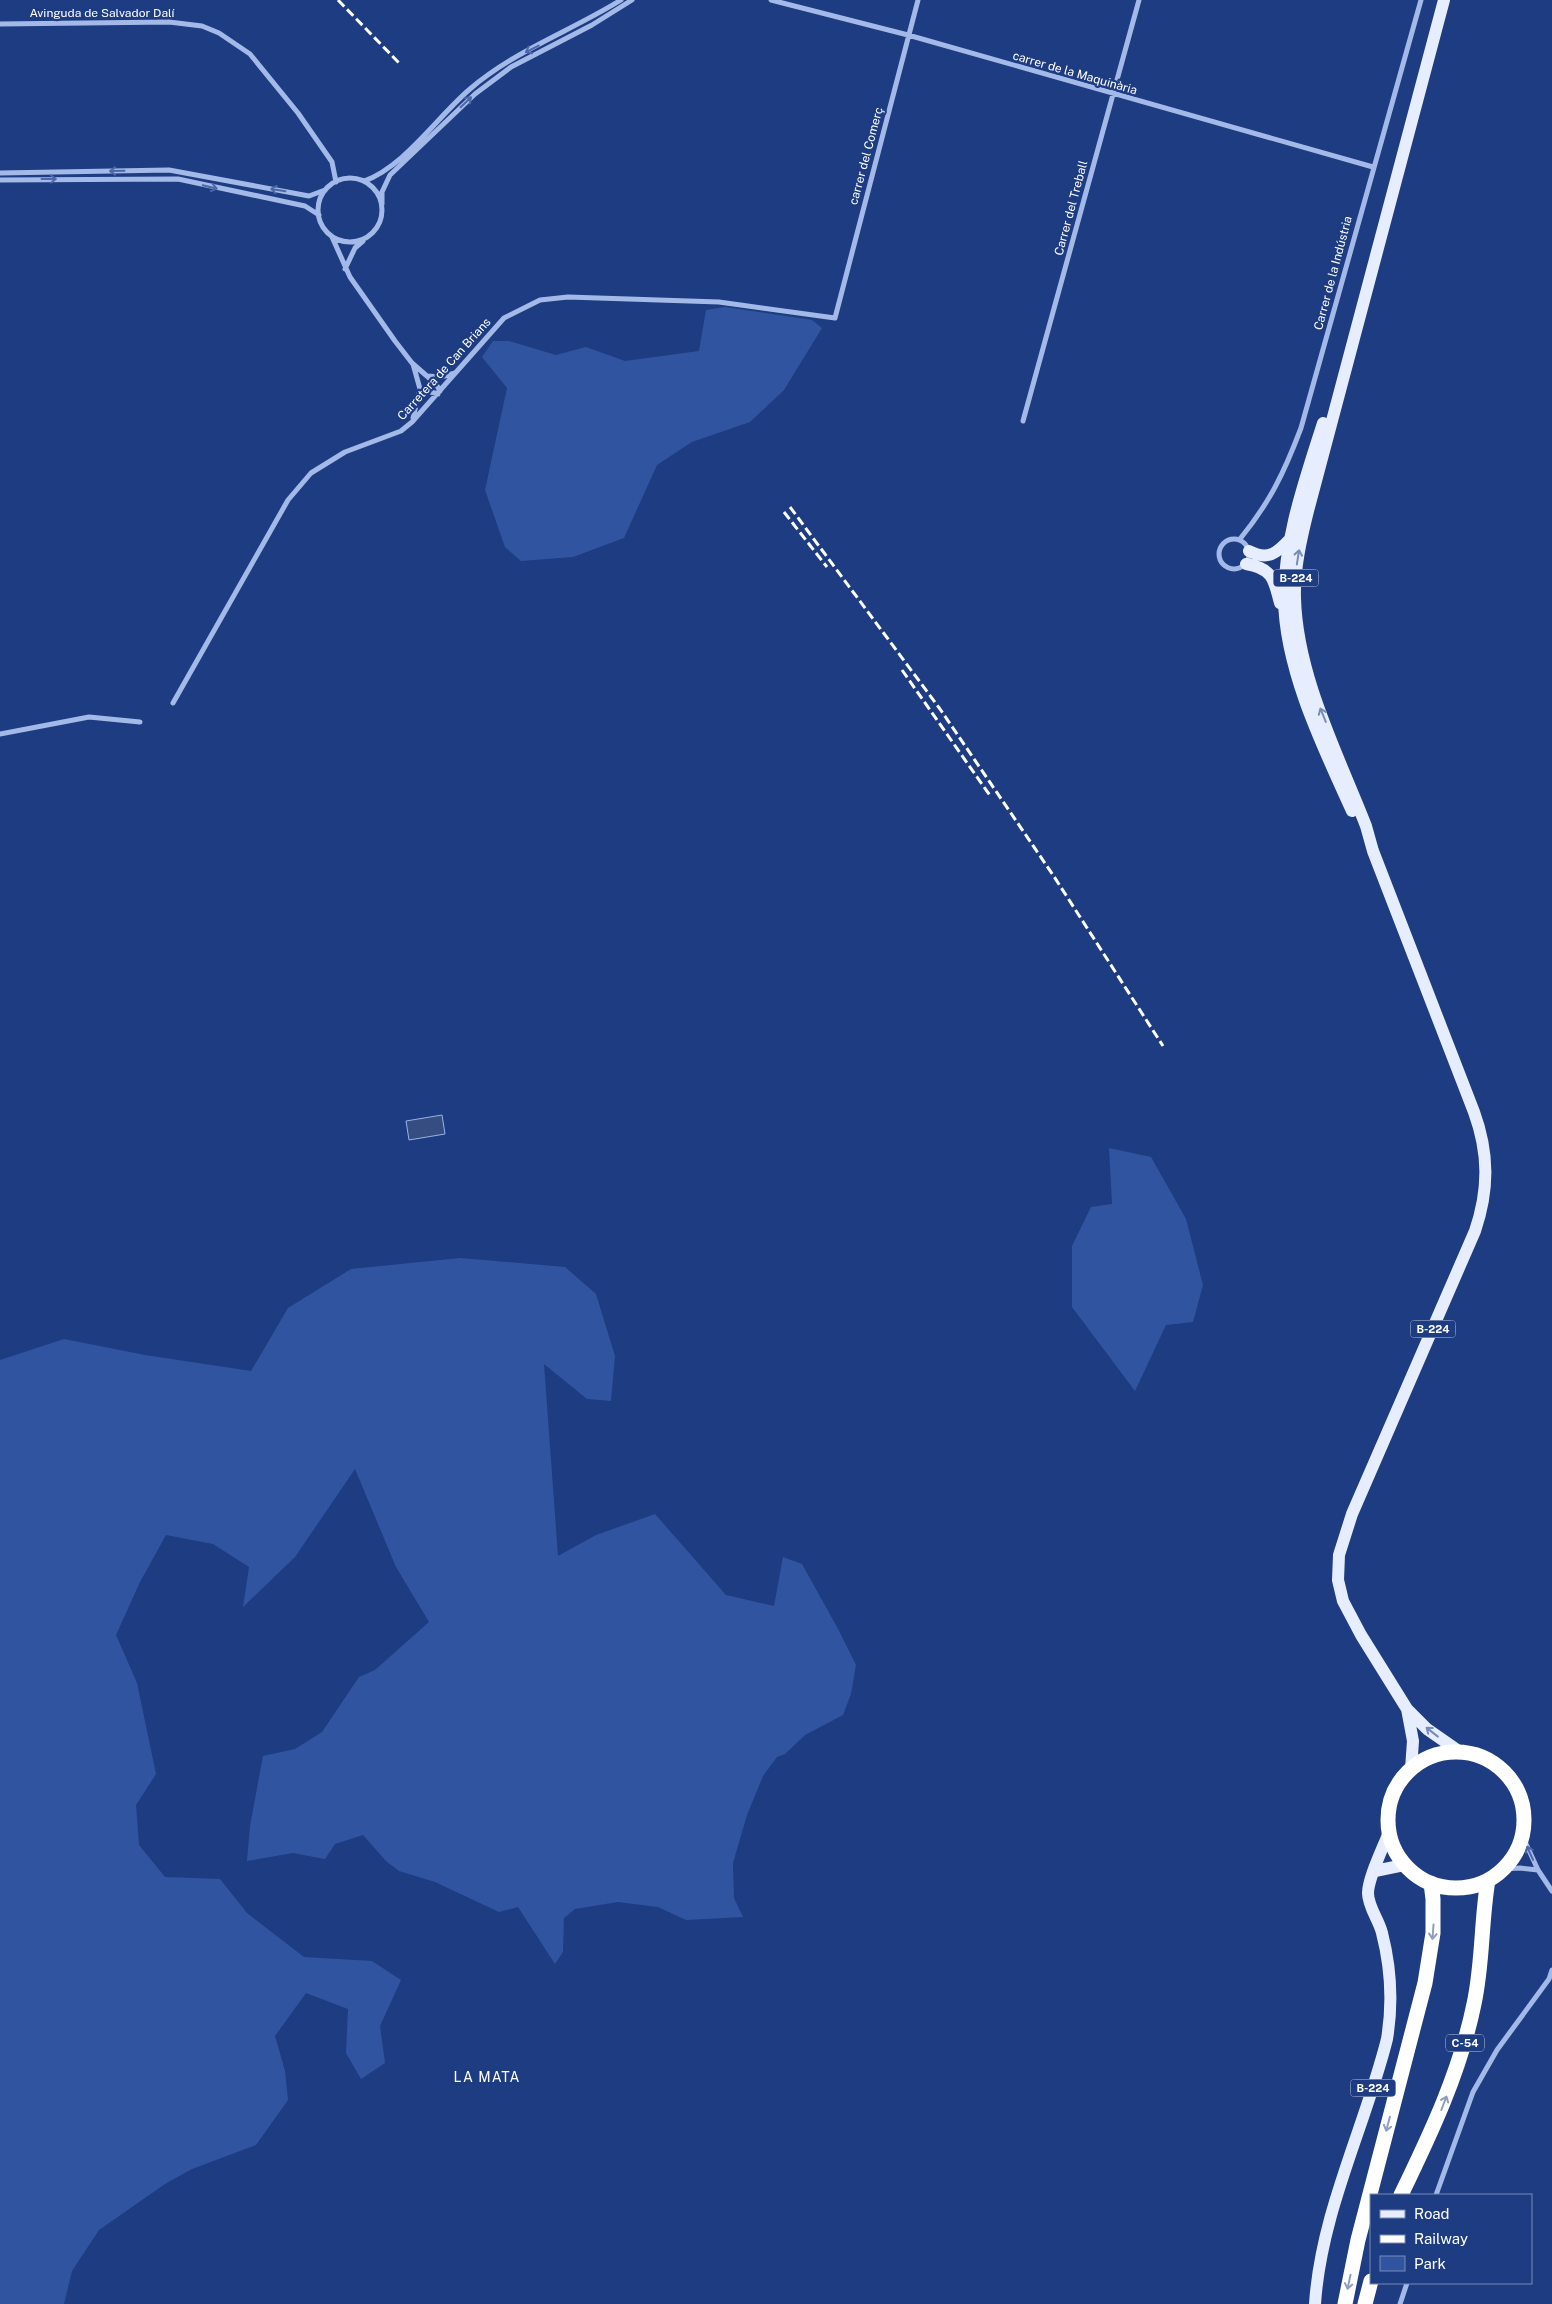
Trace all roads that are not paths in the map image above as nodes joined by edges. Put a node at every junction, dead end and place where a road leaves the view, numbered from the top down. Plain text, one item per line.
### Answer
1 (621, 0) edge
2 (632, 0) edge
3 (771, 0) edge
4 (918, 0) edge
5 (1139, 0) edge
6 (1421, 0) edge
7 (1444, 0) edge
8 (0, 24) edge
9 (908, 36) junction
10 (1113, 94) junction
11 (1373, 167) junction
12 (0, 173) edge
13 (0, 180) edge
14 (364, 181) junction
15 (336, 182) junction
16 (325, 190) junction
17 (382, 204) junction
18 (319, 215) junction
19 (369, 236) junction
20 (332, 237) junction
21 (345, 269) junction
22 (835, 318) joint
23 (1356, 325) junction
24 (412, 363) junction
25 (456, 372) junction
26 (428, 376) junction
27 (420, 388) junction
28 (439, 393) junction
29 (412, 422) junction
30 (1023, 422) dead end
31 (1240, 539) junction
32 (1290, 539) junction
33 (1249, 551) junction
34 (1246, 564) junction
35 (1286, 623) junction
36 (173, 703) dead end
37 (140, 722) dead end
38 (0, 734) edge
39 (1373, 850) junction
40 (1407, 1709) junction
41 (1460, 1752) junction
42 (1411, 1769) junction
43 (1389, 1832) junction
44 (1522, 1835) junction
45 (1404, 1865) junction
46 (1504, 1868) junction
47 (1538, 1870) junction
48 (1375, 1871) junction
49 (1488, 1880) junction
50 (1431, 1883) junction
51 (1552, 1891) edge
52 (1552, 1970) edge
53 (1401, 2194) edge
54 (1436, 2194) edge
55 (1370, 2284) edge
56 (1407, 2284) edge
57 (1315, 2304) edge
58 (1346, 2304) edge
59 (1365, 2304) edge
60 (1400, 2304) edge

1 -> 14 street
17 -> 2 street
3 - 9 street, carrer de la Maquinària
4 - 9 street, carrer del Comerç
5 - 10 street, Carrer del Treball
6 - 11 street, Carrer de la Indústria
7 - 23 main road, B-224
8 - 15 street, Avinguda de Salvador Dalí
9 - 10 street, carrer de la Maquinària
9 - 22 street, carrer del Comerç
10 - 11 street, carrer de la Maquinària
10 - 30 street, Carrer del Treball
11 - 31 street, Carrer de la Indústria
16 -> 12 street
13 -> 18 street
14 - 15 street
14 - 17 street
15 - 16 street
16 - 18 street
17 - 19 street
18 - 20 street
19 - 20 street
19 - 21 street
20 - 21 street
21 - 24 street
22 - 25 street, Carretera de Can Brians
23 - 32 main road, B-224
39 -> 23 main road, B-224
24 - 26 street
24 - 27 street
25 - 26 street
25 - 28 street, Carretera de Can Brians
26 - 28 street
27 - 28 street
27 - 29 street
28 - 29 street, Carretera de Can Brians
29 - 36 street, Carretera de Can Brians
31 - 33 street
31 - 34 street
32 - 33 main road
32 - 35 main road, B-224
33 - 34 street
34 - 35 main road
35 - 39 main road, B-224
37 - 38 street
39 - 40 main road, B-224
41 -> 40 main road, B-224
40 - 42 main road, B-224
41 - 42 highway, B-224
41 - 44 highway, B-224
42 - 43 highway, B-224
43 - 45 highway, B-224
43 - 48 main road, B-224
44 - 46 highway, B-224
47 -> 44 street
45 - 48 main road
45 - 50 highway, B-224
46 - 47 street
46 - 49 highway, B-224
47 - 51 street
48 - 57 main road, B-224
49 - 50 highway, B-224
53 -> 49 highway, C-54 / C-54
50 -> 58 highway
52 - 54 street
55 - 59 highway
56 - 60 street

